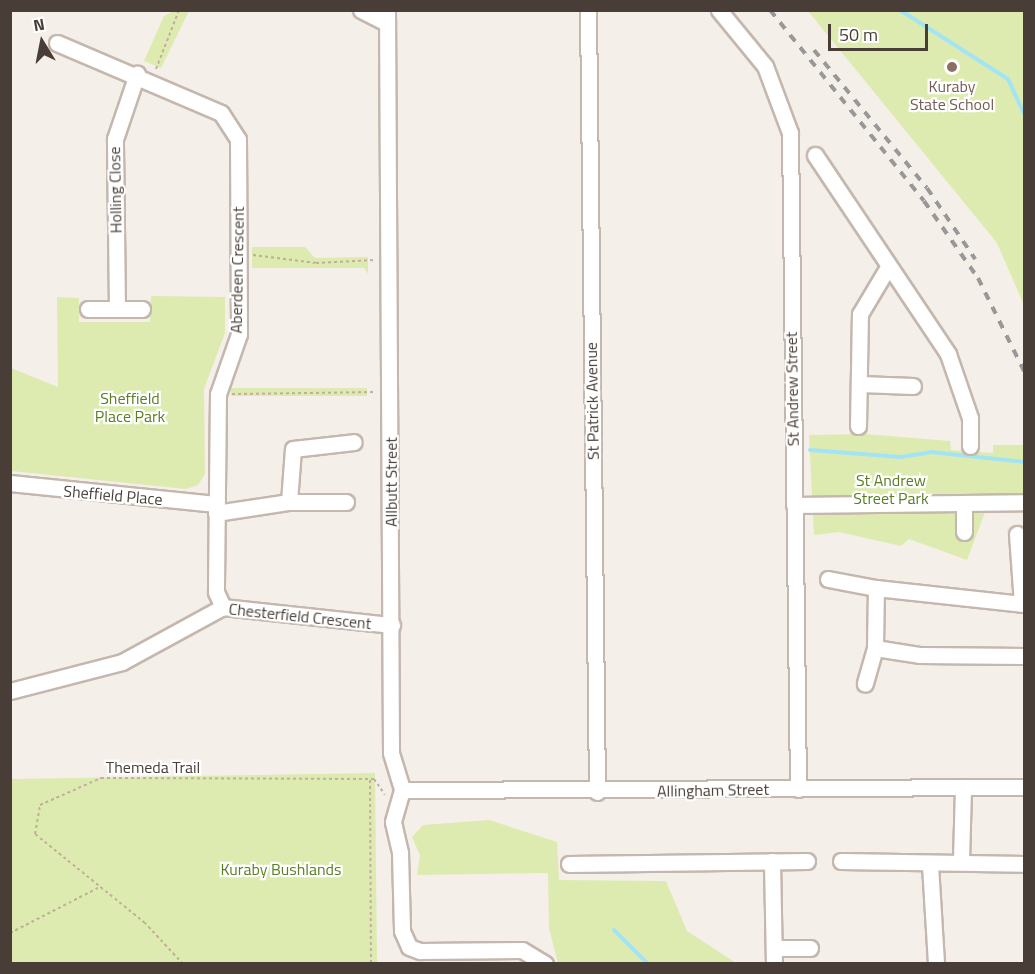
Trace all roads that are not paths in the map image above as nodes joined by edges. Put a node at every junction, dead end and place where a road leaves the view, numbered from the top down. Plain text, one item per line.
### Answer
1 (361, 10) edge
2 (588, 10) edge
3 (719, 10) edge
4 (387, 17) edge
5 (57, 43) dead end
6 (144, 77) junction
7 (815, 156) dead end
8 (888, 267) junction
9 (88, 309) dead end
10 (117, 309) junction
11 (142, 309) dead end
12 (860, 384) junction
13 (913, 386) dead end
14 (858, 426) dead end
15 (354, 442) dead end
16 (970, 446) dead end
17 (10, 483) edge
18 (289, 502) junction
19 (346, 502) dead end
20 (1024, 502) edge
21 (964, 503) junction
22 (794, 505) junction
23 (216, 508) junction
24 (964, 532) dead end
25 (1017, 534) dead end
26 (828, 579) dead end
27 (876, 588) junction
28 (1023, 604) edge
29 (223, 607) junction
30 (392, 625) junction
31 (875, 648) junction
32 (1024, 656) edge
33 (865, 684) dead end
34 (10, 691) edge
35 (963, 787) junction
36 (1024, 787) edge
37 (798, 789) junction
38 (402, 790) junction
39 (597, 792) junction
40 (961, 860) junction
41 (772, 861) junction
42 (807, 861) dead end
43 (842, 861) dead end
44 (569, 864) dead end
45 (1024, 864) edge
46 (930, 865) junction
47 (810, 948) dead end
48 (774, 956) edge
49 (545, 963) edge
50 (936, 963) edge

1 - 4 street
2 - 39 street, St Patrick Avenue
3 - 22 street, St Andrew Street
4 - 30 street, Allbutt Street
5 - 6 street, Aberdeen Crescent
6 - 10 street, Holling Close
6 - 23 street, Aberdeen Crescent
7 - 8 street
8 - 12 street
8 - 16 street
9 - 10 street
10 - 11 street
12 - 13 street
12 - 14 street
15 - 18 street
17 - 23 street, Sheffield Place
18 - 19 street, Sheffield Place
18 - 23 street, Sheffield Place
20 - 21 street
21 - 22 street
21 - 24 street
22 - 37 street, St Andrew Street
23 - 29 street, Aberdeen Crescent
25 - 28 street
26 - 27 street
27 - 28 street
27 - 31 street
29 - 30 street, Chesterfield Crescent
29 - 34 street, Chesterfield Crescent
30 - 38 street, Allbutt Street
31 - 32 street
31 - 33 street
35 - 36 street, Allingham Street
35 - 37 street, Allingham Street
35 - 40 street
37 - 39 street, Allingham Street
38 - 39 street, Allingham Street
38 - 49 street
40 - 45 street
40 - 46 street
41 - 42 street
41 - 44 street
41 - 48 street
43 - 46 street
46 - 50 street
47 - 48 street

